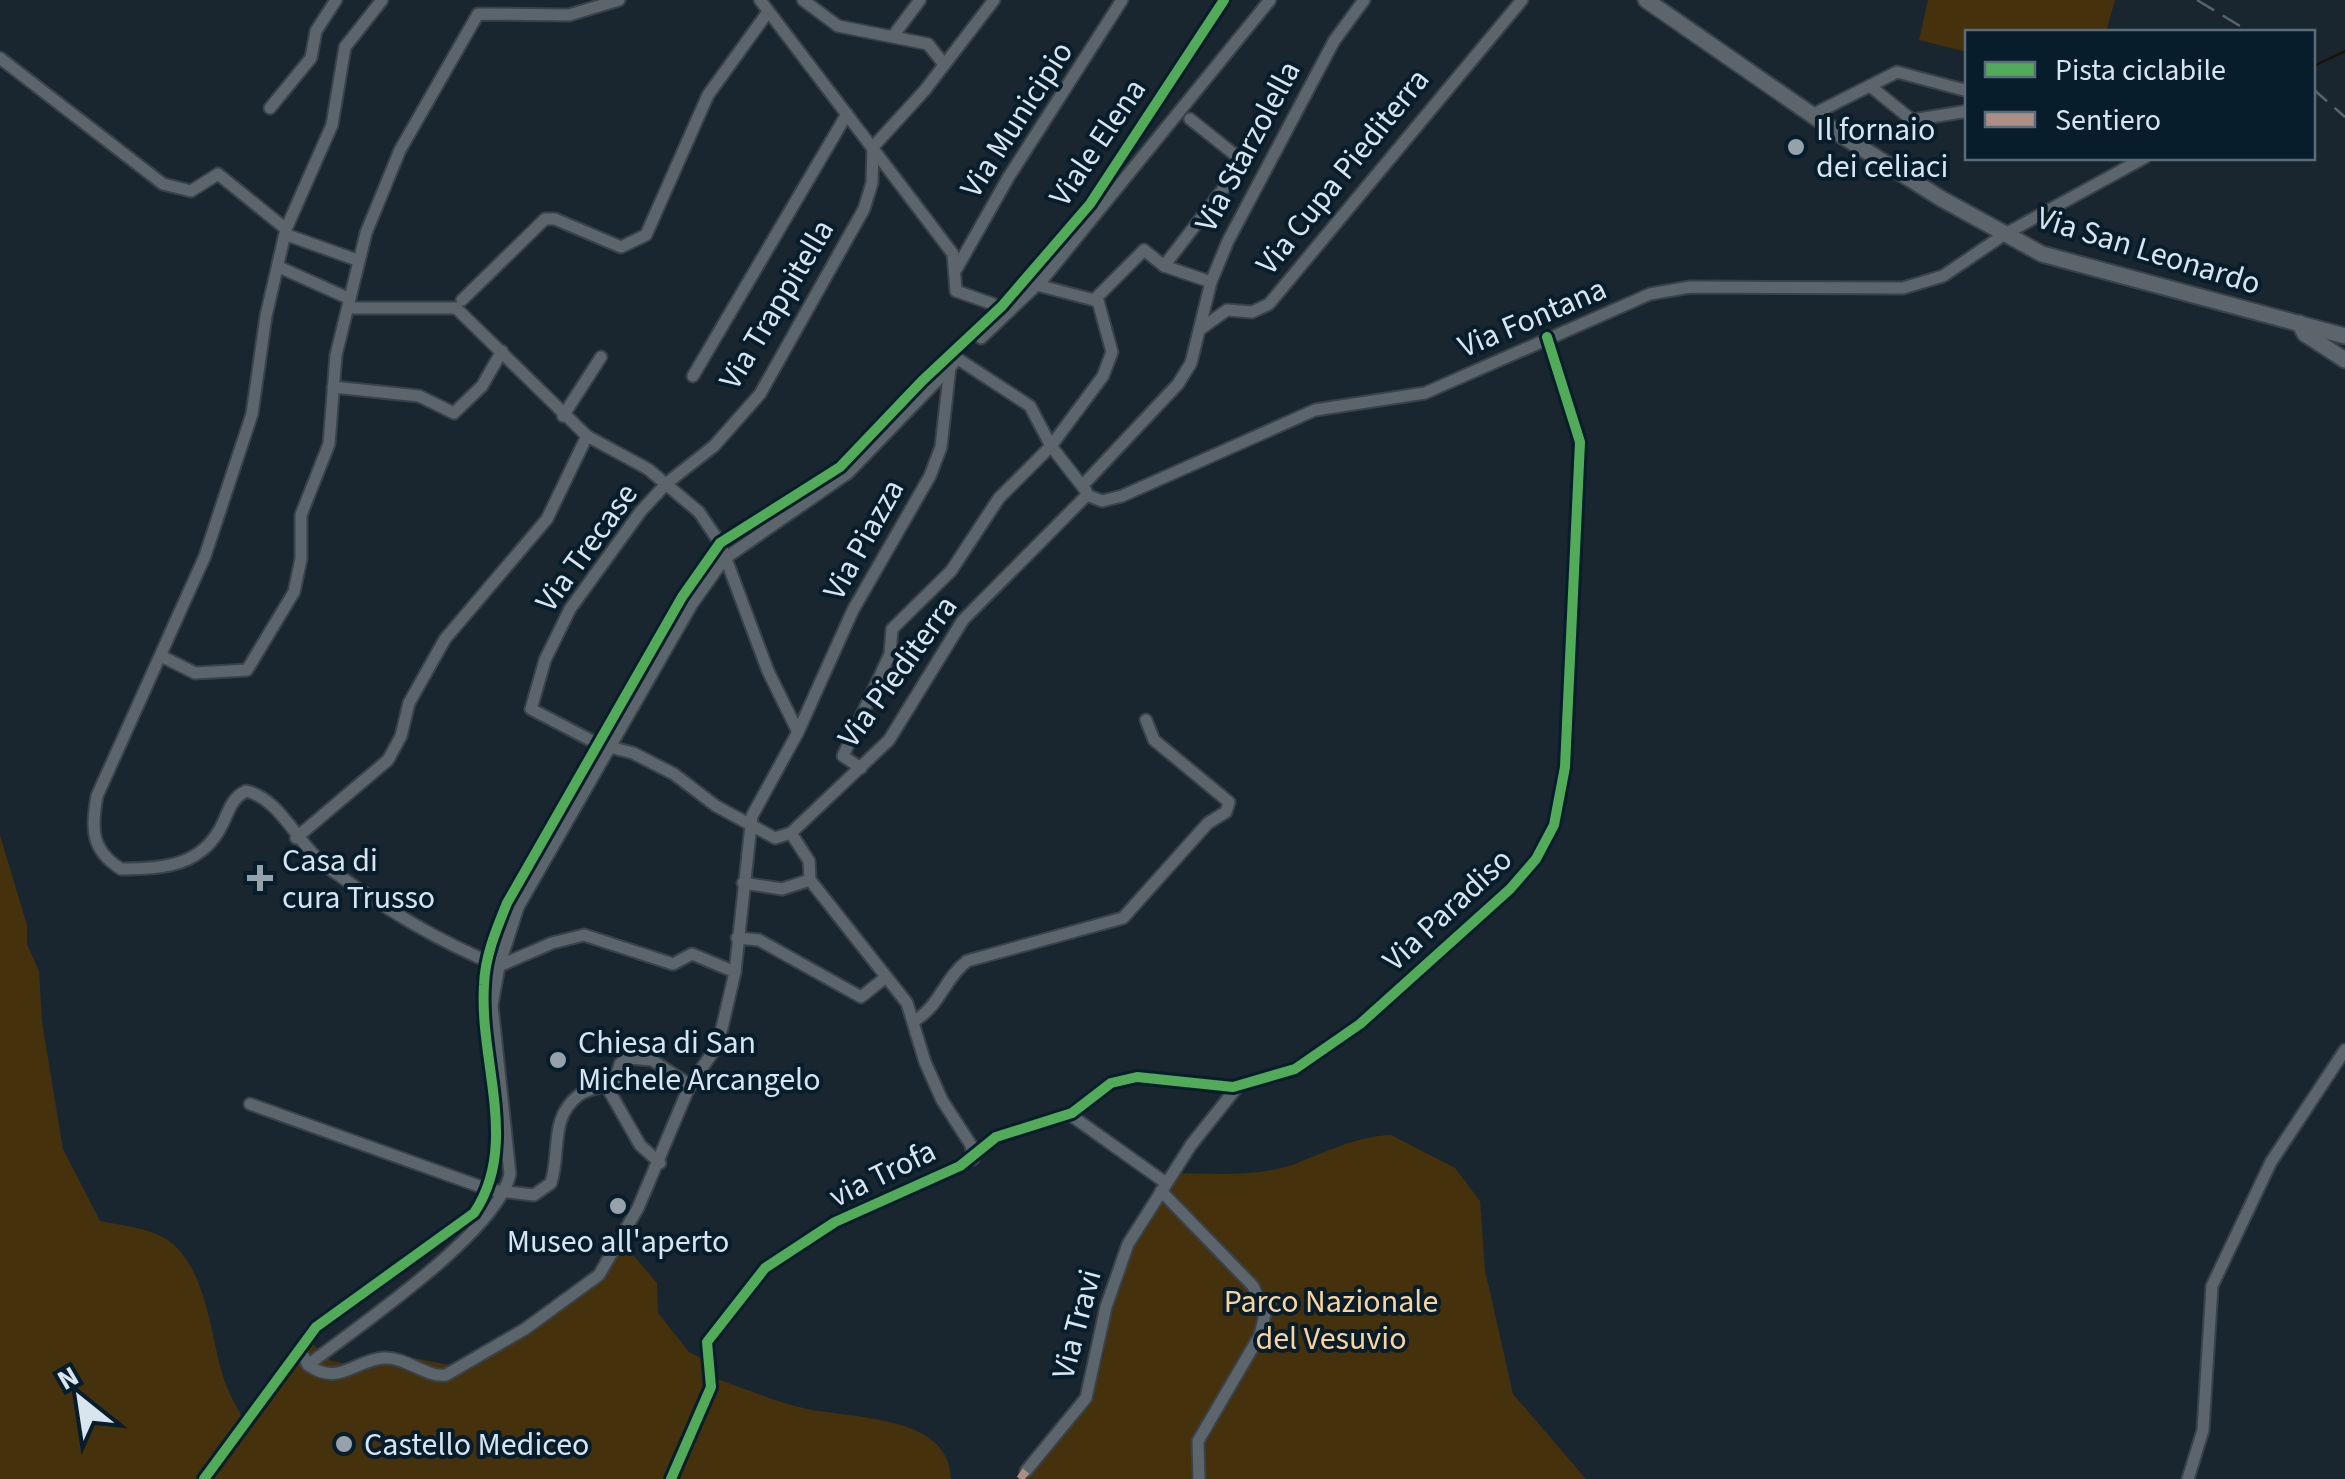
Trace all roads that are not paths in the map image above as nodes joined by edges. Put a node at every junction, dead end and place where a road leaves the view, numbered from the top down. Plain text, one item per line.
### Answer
1 (336, 0) edge
2 (382, 0) edge
3 (619, 0) edge
4 (760, 0) edge
5 (803, 0) edge
6 (920, 0) edge
7 (994, 0) edge
8 (1122, 0) edge
9 (1224, 0) edge
10 (1270, 0) edge
11 (1364, 0) edge
12 (1522, 0) edge
13 (1646, 0) edge
14 (478, 7) edge
15 (768, 12) junction
16 (893, 36) junction
17 (0, 58) edge
18 (943, 63) junction
19 (1870, 86) junction
20 (1965, 90) edge
21 (270, 108) dead end
22 (1965, 111) edge
23 (847, 114) junction
24 (1812, 115) junction
25 (1190, 119) dead end
26 (873, 147) junction
27 (2140, 160) edge
28 (1244, 162) junction
29 (1262, 176) junction
30 (287, 232) junction
31 (2005, 234) junction
32 (356, 260) junction
33 (1164, 266) junction
34 (279, 267) junction
35 (957, 268) junction
36 (1211, 282) junction
37 (1037, 285) junction
38 (462, 300) dead end
39 (1094, 300) junction
40 (350, 304) junction
41 (1006, 308) junction
42 (2299, 324) junction
43 (1202, 328) junction
44 (2345, 336) edge
45 (1547, 338) junction
46 (502, 351) junction
47 (601, 357) dead end
48 (2345, 360) edge
49 (954, 363) junction
50 (694, 376) dead end
51 (333, 386) junction
52 (563, 416) junction
53 (587, 436) junction
54 (1051, 446) junction
55 (686, 468) joint
56 (667, 483) junction
57 (1085, 490) junction
58 (720, 544) junction
59 (724, 559) junction
60 (160, 656) junction
61 (1146, 720) dead end
62 (798, 732) junction
63 (598, 744) junction
64 (614, 747) junction
65 (861, 768) junction
66 (750, 826) junction
67 (791, 833) junction
68 (296, 838) junction
69 (810, 880) junction
70 (743, 884) junction
71 (737, 938) junction
72 (492, 964) junction
73 (735, 972) junction
74 (886, 978) junction
75 (914, 1021) junction
76 (2345, 1050) edge
77 (607, 1086) junction
78 (690, 1086) junction
79 (1238, 1086) junction
80 (250, 1104) dead end
81 (1070, 1114) junction
82 (972, 1159) junction
83 (660, 1163) junction
84 (1164, 1187) junction
85 (490, 1190) junction
86 (506, 1192) junction
87 (301, 1352) junction
88 (308, 1365) junction
89 (1026, 1471) dead end
90 (204, 1479) edge
91 (671, 1479) edge
92 (1198, 1479) edge
93 (2188, 1479) edge

1 - 21 street
2 - 30 street
3 - 14 street
4 - 15 street
5 - 16 street
6 - 16 street
7 - 18 street
8 - 35 street, Via Municipio
9 - 41 street, Viale Elena
10 - 37 street, Viale Elena
11 - 29 street, Via Starzolella
12 - 43 street, Via Cupa Piediterra
13 - 24 main road, Via San Leonardo
14 - 32 street
15 - 23 street
15 - 38 street
16 - 18 street
17 - 30 street
18 - 26 street
19 - 20 street
19 - 22 street
19 - 24 street
23 - 26 street
23 - 50 street
24 - 31 main road, Via San Leonardo
25 - 28 street
26 - 35 street
26 - 55 street, Via Trappitella
27 - 31 street, Via Fontana
28 - 29 street
28 - 33 street
29 - 36 street, Via Starzolella
30 - 32 street
30 - 34 street
31 - 42 main road, Via San Leonardo
31 - 45 street, Via Fontana
32 - 40 street
33 - 36 street
33 - 39 street
34 - 40 street
34 - 60 street
35 - 41 street
36 - 43 street, Via Starzolella
37 - 39 street
37 - 41 street, Viale Elena
39 - 54 street
40 - 46 street
40 - 51 street
41 - 49 street
41 - 58 street
42 - 44 main road, Via San Leonardo
42 - 48 main road
43 - 57 street
45 - 57 street, Via Fontana
45 - 79 street, Via Paradiso
46 - 51 street
46 - 52 street
47 - 52 street
49 - 54 street
49 - 59 street
49 - 62 street, Via Piazza
51 - 60 street
52 - 53 street
53 - 56 street
53 - 68 street
54 - 57 street
54 - 65 street
55 - 56 street, Via Trecase
56 - 58 street
56 - 63 street, Via Trecase
57 - 65 street, Via Piediterra
58 - 59 street
58 - 63 street
59 - 62 street
59 - 64 street
60 - 68 street
61 - 75 street
62 - 66 street, Via Piazza
63 - 64 street
63 - 72 street
64 - 66 street
64 - 72 street
65 - 67 street, Via Piediterra
66 - 67 street
66 - 70 street
67 - 69 street
68 - 72 street
69 - 70 street
69 - 74 street
70 - 71 street
71 - 73 street
71 - 74 street
72 - 73 street
72 - 85 street
72 - 86 street
73 - 78 street
74 - 75 street
75 - 82 street
76 - 93 street
77 - 78 street
77 - 83 street
77 - 86 street
78 - 83 street
79 - 81 street, Via Paradiso
79 - 84 street, Via Travi
80 - 85 street
81 - 82 street, Via Paradiso
81 - 84 street
82 - 91 street, via Trofa
83 - 88 street
84 - 89 street, Via Travi
84 - 92 street
85 - 86 street
85 - 87 street
86 - 88 street
87 - 88 street
87 - 90 street

